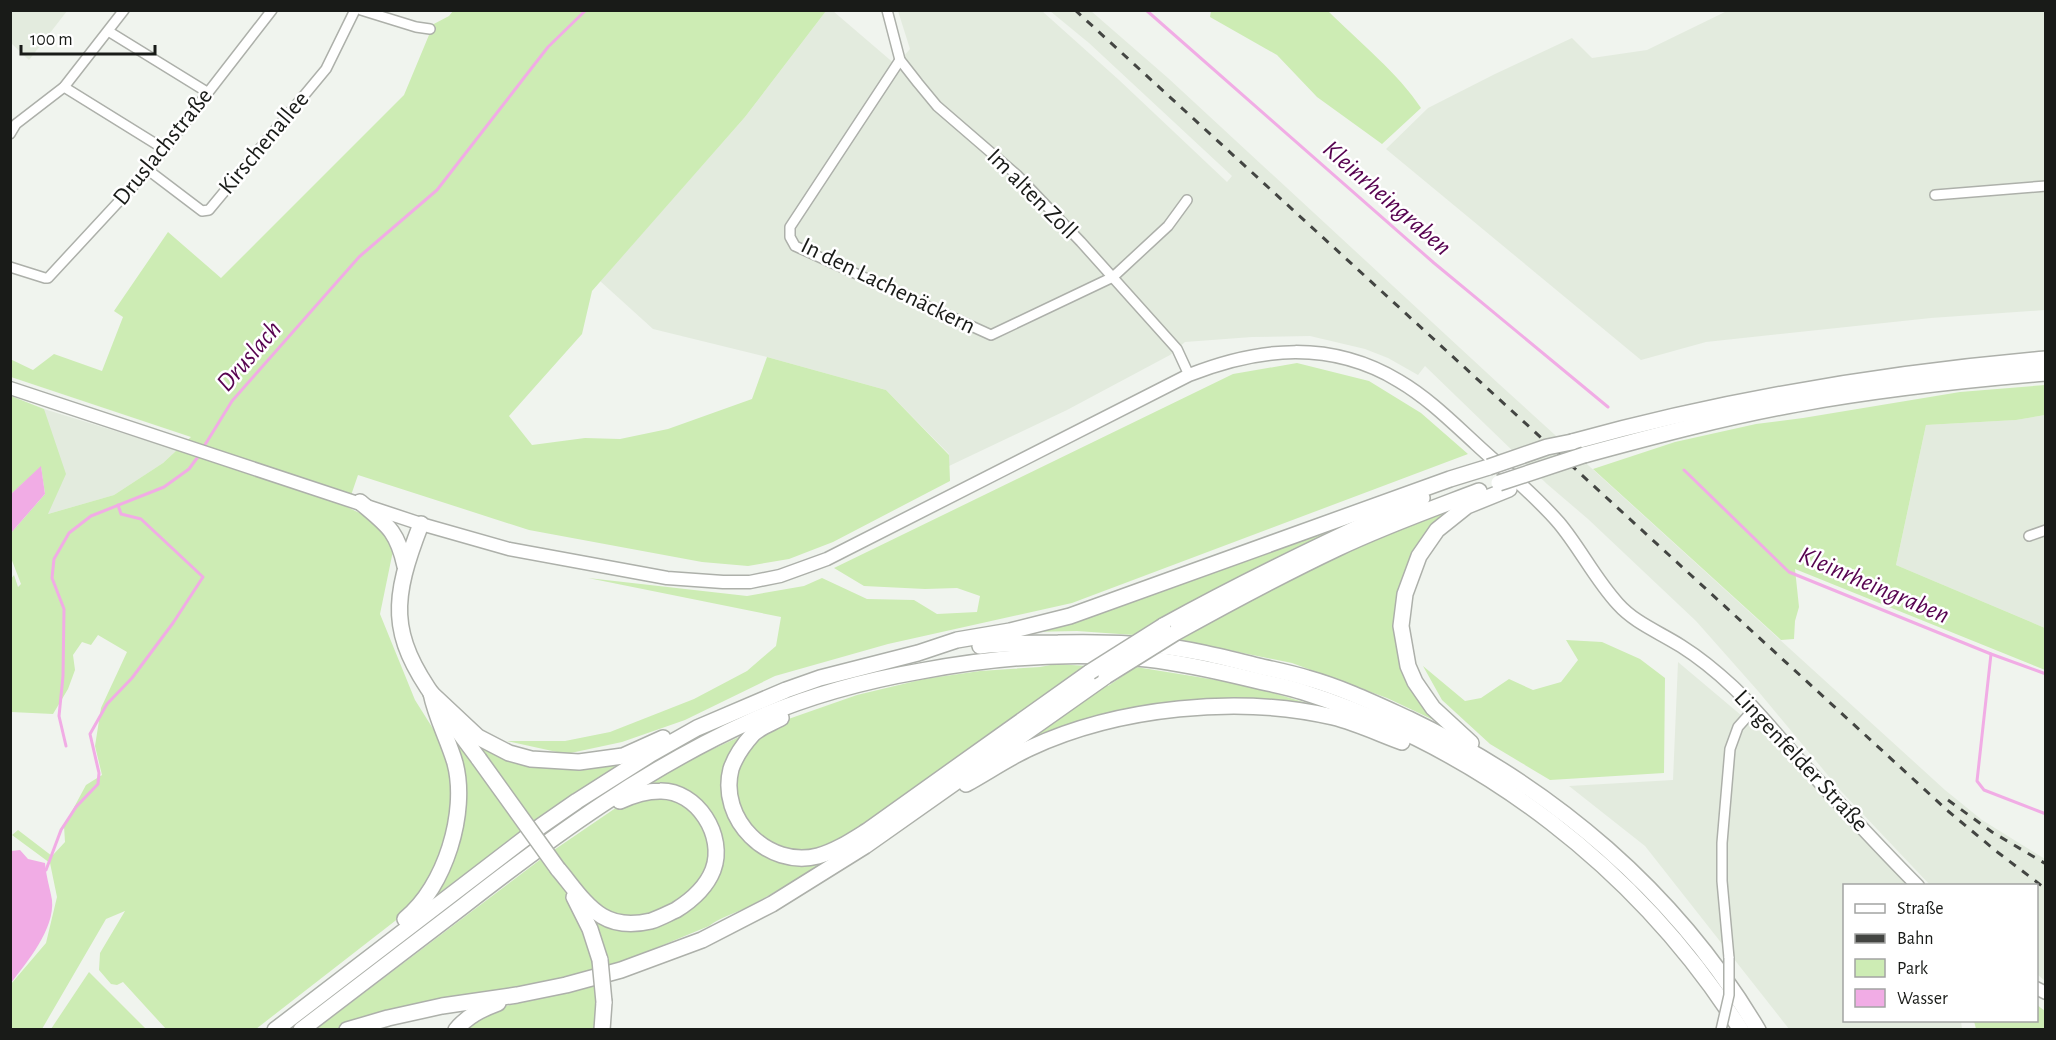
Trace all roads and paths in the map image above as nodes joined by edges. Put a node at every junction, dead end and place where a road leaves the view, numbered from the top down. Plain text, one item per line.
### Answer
1 (124, 10) edge
2 (272, 10) edge
3 (355, 10) edge
4 (361, 10) edge
5 (887, 10) edge
6 (430, 28) dead end
7 (108, 31) junction
8 (900, 60) junction
9 (64, 87) junction
10 (207, 92) junction
11 (13, 121) edge
12 (10, 134) edge
13 (164, 149) junction
14 (148, 170) junction
15 (2046, 186) edge
16 (1935, 195) dead end
17 (1187, 200) dead end
18 (10, 267) edge
19 (1113, 277) junction
20 (2046, 359) edge
21 (2046, 373) edge
22 (1189, 375) junction
23 (10, 388) edge
24 (1498, 478) junction
25 (360, 502) junction
26 (421, 524) junction
27 (2046, 530) edge
28 (2029, 536) dead end
29 (405, 566) junction
30 (1169, 630) junction
31 (918, 654) junction
32 (431, 693) junction
33 (826, 693) junction
34 (1754, 709) junction
35 (697, 728) junction
36 (1442, 750) junction
37 (1499, 767) junction
38 (921, 807) junction
39 (567, 828) junction
40 (558, 868) junction
41 (1917, 884) edge
42 (384, 946) junction
43 (517, 996) junction
44 (275, 1029) edge
45 (301, 1029) edge
46 (348, 1029) edge
47 (456, 1029) edge
48 (602, 1029) edge
49 (1721, 1029) edge
50 (1741, 1029) edge
51 (1758, 1029) edge

1 - 7 street
2 - 10 street, Druslachstraße
3 - 14 street, Kirschenallee
4 - 6 street
5 - 8 street, Im alten Zoll
7 - 9 street
7 - 10 street
8 - 19 street, Im alten Zoll
8 - 19 street, In den Lachenäckern
9 - 11 street
9 - 13 street
10 - 13 street, Druslachstraße
11 - 12 street
13 - 14 street, Druslachstraße
14 - 18 street, Druslachstraße
15 - 16 street
17 - 19 street, In den Lachenäckern
19 - 22 street, Im alten Zoll
20 - 24 highway, bridge
21 - 24 highway, bridge
22 - 26 main road, Lingenfelder Straße
22 - 34 main road, Lingenfelder Straße
23 - 25 main road, Lingenfelder Straße
24 - 30 highway
24 - 31 highway
24 - 37 highway
25 - 26 main road, Lingenfelder Straße
25 - 29 highway
26 - 29 highway
27 - 28 street
29 - 32 highway
30 - 33 highway, bridge
30 - 38 highway, bridge
31 - 35 highway
31 - 37 highway
32 - 35 highway
32 - 40 highway, bridge
32 - 42 highway
33 - 36 highway
33 - 39 highway
34 - 41 main road, Lingenfelder Straße
34 - 49 street, bridge
35 - 42 highway
36 - 38 highway
36 - 50 highway
37 - 51 highway
38 - 43 highway
39 - 40 highway
39 - 45 highway
40 - 48 highway, bridge
42 - 44 highway
43 - 46 highway
43 - 47 highway

